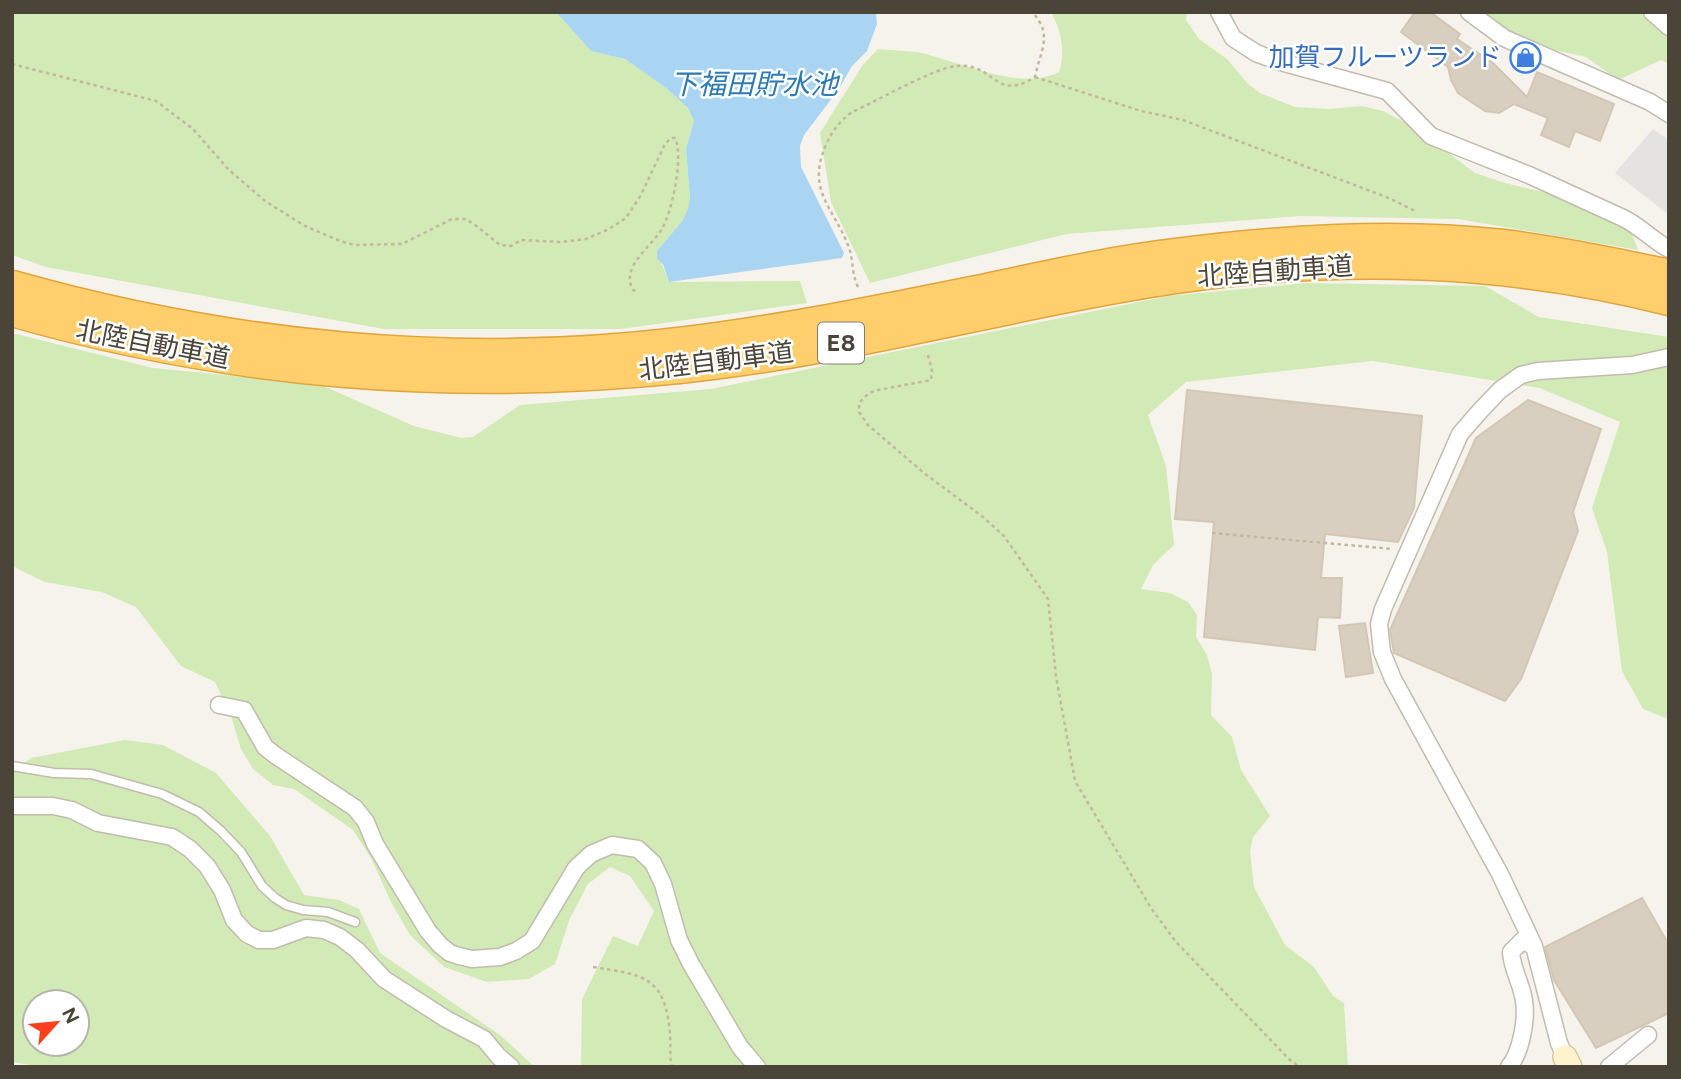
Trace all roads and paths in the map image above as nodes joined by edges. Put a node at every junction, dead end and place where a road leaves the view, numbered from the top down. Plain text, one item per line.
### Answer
1 (1032, 12) edge
2 (1219, 12) edge
3 (1469, 12) edge
4 (1652, 12) edge
5 (1669, 27) edge
6 (12, 64) edge
7 (1035, 77) junction
8 (1669, 114) edge
9 (1417, 212) dead end
10 (1669, 249) edge
11 (1669, 275) edge
12 (12, 286) edge
13 (858, 287) dead end
14 (638, 292) dead end
15 (1669, 300) edge
16 (12, 312) edge
17 (928, 355) dead end
18 (1669, 357) edge
19 (1212, 533) dead end
20 (1407, 550) junction
21 (219, 705) dead end
22 (12, 766) edge
23 (12, 806) edge
24 (355, 922) dead end
25 (1534, 946) junction
26 (593, 967) dead end
27 (1648, 1035) dead end
28 (1567, 1062) edge
29 (511, 1067) edge
30 (672, 1067) edge
31 (757, 1067) edge
32 (1300, 1067) edge
33 (1509, 1067) edge
34 (1609, 1067) edge

1 - 7 path
2 - 10 street
3 - 8 street
4 - 5 street
6 - 14 path
7 - 9 path
7 - 13 path
11 - 12 highway, 北陸自動車道 / E8
15 - 16 highway, 北陸自動車道 / E8
17 - 32 path
18 - 20 street
19 - 20 path
20 - 25 street
21 - 31 street
22 - 24 lane
23 - 29 street
25 - 28 street
25 - 33 street
26 - 30 path
27 - 34 street

